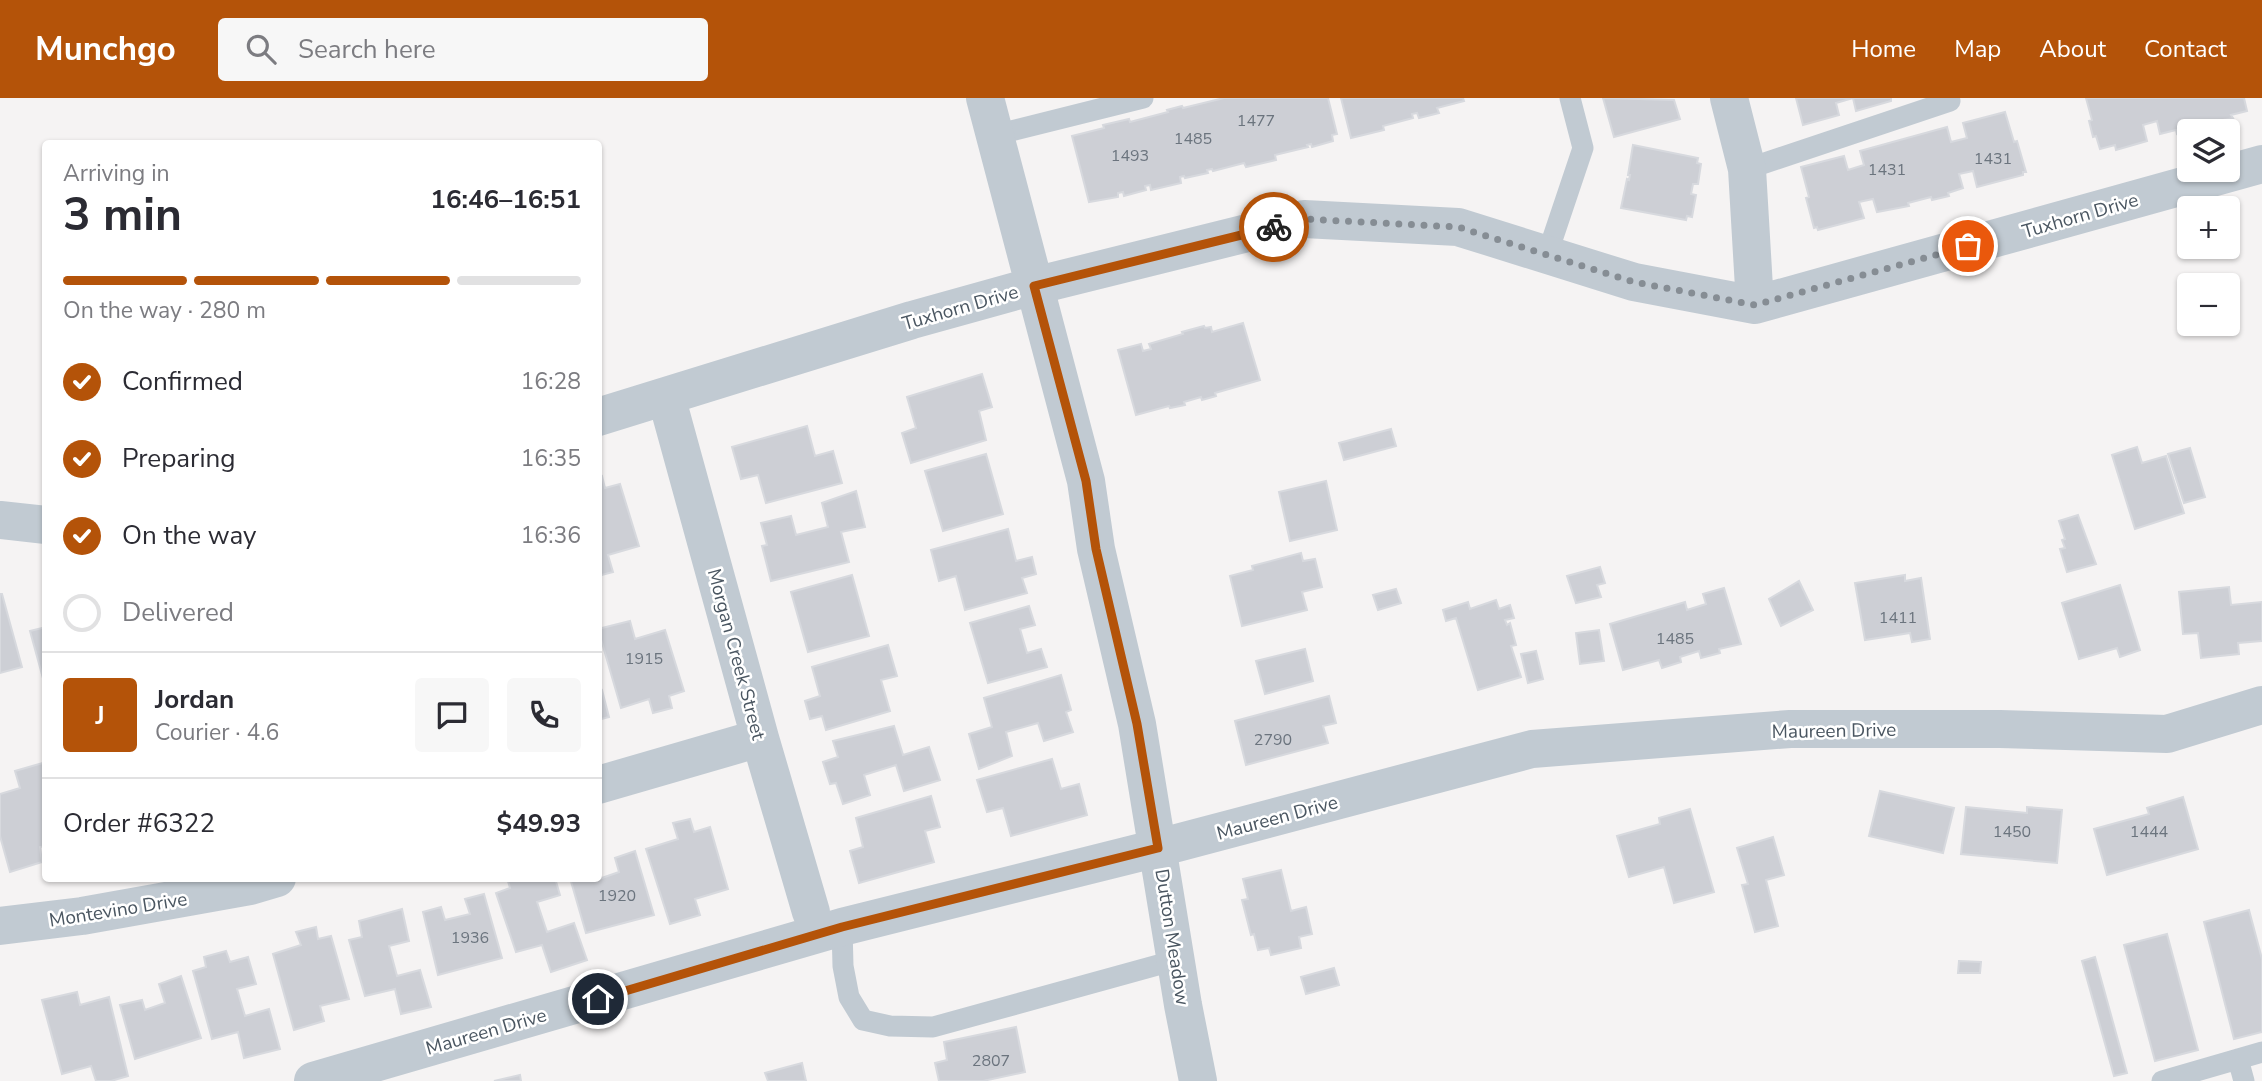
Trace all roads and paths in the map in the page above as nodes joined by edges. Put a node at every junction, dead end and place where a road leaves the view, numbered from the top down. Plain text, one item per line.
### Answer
1 (985, 98) edge
2 (1143, 98) edge
3 (1570, 98) edge
4 (1729, 98) edge
5 (1954, 99) edge
6 (995, 135) junction
7 (2262, 164) edge
8 (1747, 169) junction
9 (1547, 255) junction
10 (1034, 286) junction
11 (1755, 305) junction
12 (666, 396) junction
13 (602, 415) edge
14 (0, 520) edge
15 (42, 525) edge
16 (2262, 705) edge
17 (760, 738) junction
18 (602, 784) edge
19 (1158, 848) junction
20 (265, 882) edge
21 (827, 920) junction
22 (0, 926) edge
23 (1176, 960) junction
24 (2262, 1052) edge
25 (2238, 1059) junction
26 (2197, 1076) edge
27 (313, 1081) edge
28 (1198, 1081) edge
29 (2162, 1081) edge
30 (2244, 1081) edge

1 - 6 street, Dutton Meadow
2 - 6 lane
3 - 9 lane
4 - 8 street
5 - 8 lane
6 - 10 street, Dutton Meadow
7 - 11 street, Tuxhorn Drive
8 - 11 street
9 - 10 street, Tuxhorn Drive
9 - 11 street, Tuxhorn Drive
10 - 12 street, Tuxhorn Drive
10 - 19 street, Dutton Meadow
12 - 13 street, Tuxhorn Drive
12 - 17 street, Morgan Creek Street
14 - 15 street
16 - 19 street, Maureen Drive
17 - 18 street
17 - 21 street, Morgan Creek Street
19 - 21 street, Maureen Drive
19 - 23 street, Dutton Meadow
20 - 22 street, Montevino Drive
21 - 23 lane
21 - 27 street, Maureen Drive
23 - 28 street, Dutton Meadow
24 - 25 lane
25 - 26 lane
25 - 30 lane
26 - 29 lane

